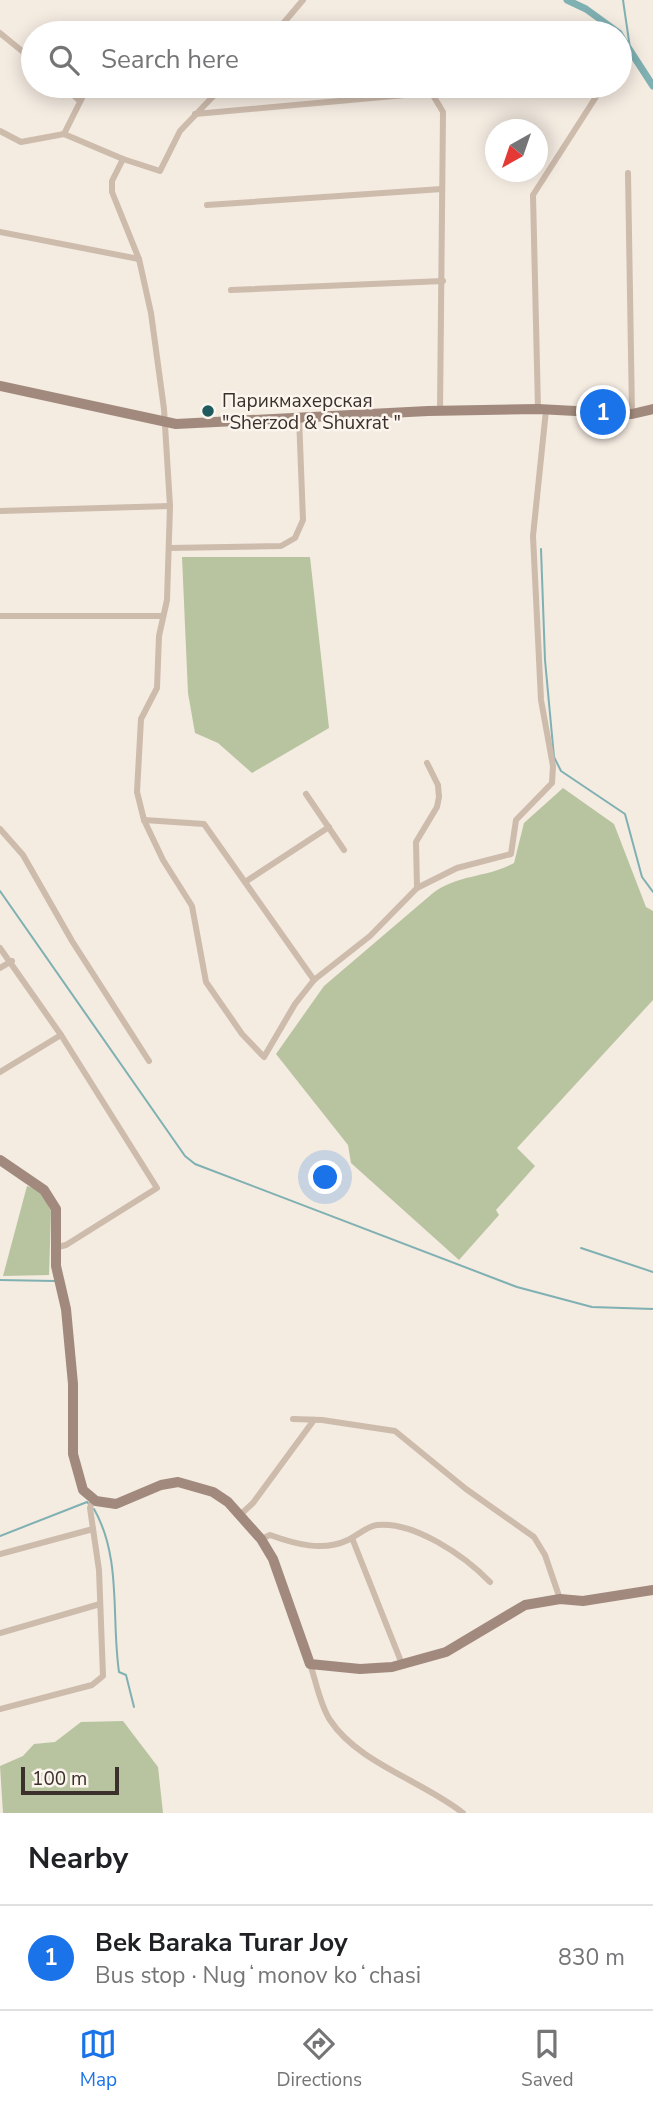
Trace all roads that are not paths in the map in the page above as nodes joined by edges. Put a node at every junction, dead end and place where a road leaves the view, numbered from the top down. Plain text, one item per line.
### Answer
1 (303, 0) edge
2 (285, 21) edge
3 (0, 33) edge
4 (21, 50) edge
5 (77, 98) edge
6 (82, 98) edge
7 (211, 98) edge
8 (367, 98) edge
9 (435, 98) edge
10 (595, 98) edge
11 (80, 101) junction
12 (195, 114) junction
13 (0, 131) edge
14 (64, 134) junction
15 (123, 159) junction
16 (628, 173) dead end
17 (442, 189) junction
18 (208, 205) dead end
19 (0, 232) edge
20 (139, 259) junction
21 (443, 281) junction
22 (231, 290) dead end
23 (0, 386) edge
24 (653, 409) edge
25 (440, 410) junction
26 (542, 410) junction
27 (632, 414) junction
28 (299, 417) junction
29 (166, 424) junction
30 (170, 506) junction
31 (0, 511) edge
32 (169, 548) junction
33 (0, 615) edge
34 (163, 616) junction
35 (427, 763) dead end
36 (306, 794) dead end
37 (144, 820) junction
38 (330, 827) junction
39 (0, 829) edge
40 (344, 850) dead end
41 (245, 882) junction
42 (417, 888) junction
43 (0, 947) edge
44 (12, 961) junction
45 (0, 968) edge
46 (314, 980) junction
47 (61, 1035) junction
48 (149, 1061) dead end
49 (0, 1072) edge
50 (0, 1160) edge
51 (54, 1248) junction
52 (293, 1419) dead end
53 (314, 1420) junction
54 (91, 1503) junction
55 (240, 1515) junction
56 (93, 1529) junction
57 (352, 1538) junction
58 (261, 1539) junction
59 (0, 1554) edge
60 (489, 1582) dead end
61 (653, 1590) edge
62 (560, 1599) junction
63 (100, 1604) junction
64 (0, 1633) edge
65 (310, 1664) junction
66 (402, 1664) junction
67 (0, 1709) edge
68 (463, 1813) edge

1 - 2 street
3 - 4 street
5 - 11 street
6 - 11 street
7 - 12 street
8 - 12 street
9 - 17 street
10 - 26 street
11 - 14 street
12 - 15 street
13 - 14 street
14 - 15 street
15 - 20 street
16 - 27 street
17 - 18 street
17 - 21 street
19 - 20 street
20 - 29 street
21 - 22 street
21 - 25 street
23 - 29 street
24 - 27 street
25 - 26 street
25 - 28 street
26 - 27 street
26 - 42 street
28 - 29 street
28 - 32 street
29 - 30 street
30 - 31 street
30 - 32 street
32 - 34 street
33 - 34 street
34 - 37 street
35 - 42 street
36 - 38 street
37 - 41 street
37 - 46 street
38 - 40 street
38 - 41 street
39 - 48 street
41 - 46 street
42 - 46 street
43 - 44 street
44 - 45 street
44 - 47 street
47 - 49 street
47 - 51 street
50 - 51 street
51 - 54 street
52 - 53 street
53 - 55 street
53 - 62 street
54 - 55 street
54 - 56 street
55 - 58 street
56 - 59 street
56 - 63 street
57 - 58 street
57 - 60 street
57 - 66 street
58 - 65 street
61 - 62 street
62 - 66 street
63 - 64 street
63 - 67 street
65 - 66 street
65 - 68 street

